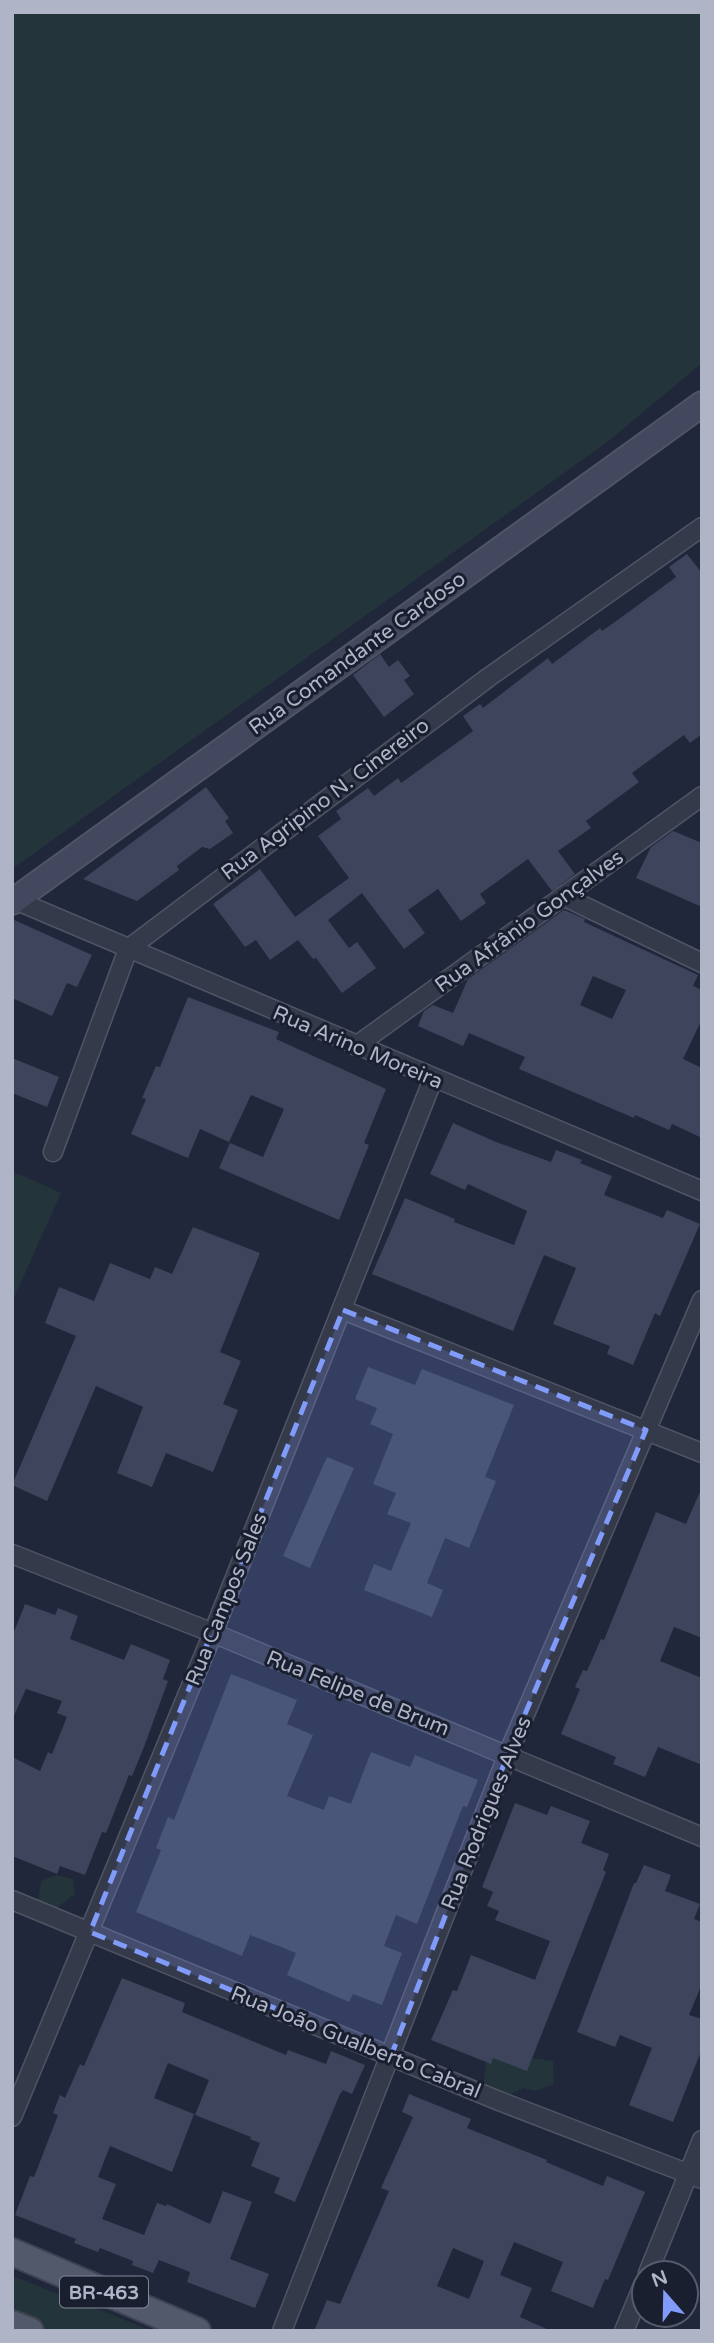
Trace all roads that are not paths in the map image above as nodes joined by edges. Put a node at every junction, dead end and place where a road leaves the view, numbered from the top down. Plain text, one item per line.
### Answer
1 (702, 404) edge
2 (702, 527) edge
3 (702, 796) edge
4 (563, 896) junction
5 (13, 901) edge
6 (128, 949) junction
7 (702, 963) edge
8 (356, 1046) junction
9 (433, 1079) junction
10 (53, 1152) dead end
11 (702, 1191) edge
12 (702, 1300) edge
13 (343, 1310) junction
14 (646, 1430) junction
15 (702, 1453) edge
16 (12, 1554) edge
17 (213, 1633) junction
18 (508, 1755) junction
19 (702, 1837) edge
20 (12, 1900) edge
21 (90, 1931) junction
22 (391, 2056) junction
23 (12, 2117) edge
24 (702, 2140) edge
25 (696, 2176) edge
26 (12, 2252) edge
27 (655, 2259) edge
28 (12, 2324) edge
29 (30, 2331) edge
30 (197, 2331) edge
31 (282, 2331) edge

1 - 5 street, Rua Comandante Cardoso
2 - 6 street, Rua Agripino N. Cinereiro
3 - 4 street, Rua Afrânio Gonçalves
4 - 7 street
4 - 8 street, Rua Afrânio Gonçalves
5 - 6 street, Rua Arino Moreira
6 - 8 street, Rua Arino Moreira
6 - 10 street
8 - 9 street, Rua Arino Moreira
9 - 11 street, Rua Arino Moreira
9 - 13 street, Rua Campos Sales
12 - 14 street, Rua Rodrigues Alves
13 - 14 street
13 - 17 street, Rua Campos Sales
14 - 15 street
14 - 18 street, Rua Rodrigues Alves
16 - 17 street, Rua Felipe de Brum
17 - 18 street, Rua Felipe de Brum
17 - 21 street, Rua Campos Sales
18 - 19 street, Rua Felipe de Brum
18 - 22 street, Rua Rodrigues Alves
20 - 21 street, Rua João Gualberto Cabral
21 - 22 street, Rua João Gualberto Cabral
21 - 23 street, Rua Campos Sales
22 - 25 street, Rua João Gualberto Cabral
22 - 31 street, Rua Rodrigues Alves
24 - 25 street
25 - 27 street
26 - 30 main road, BR-463
28 - 29 main road

